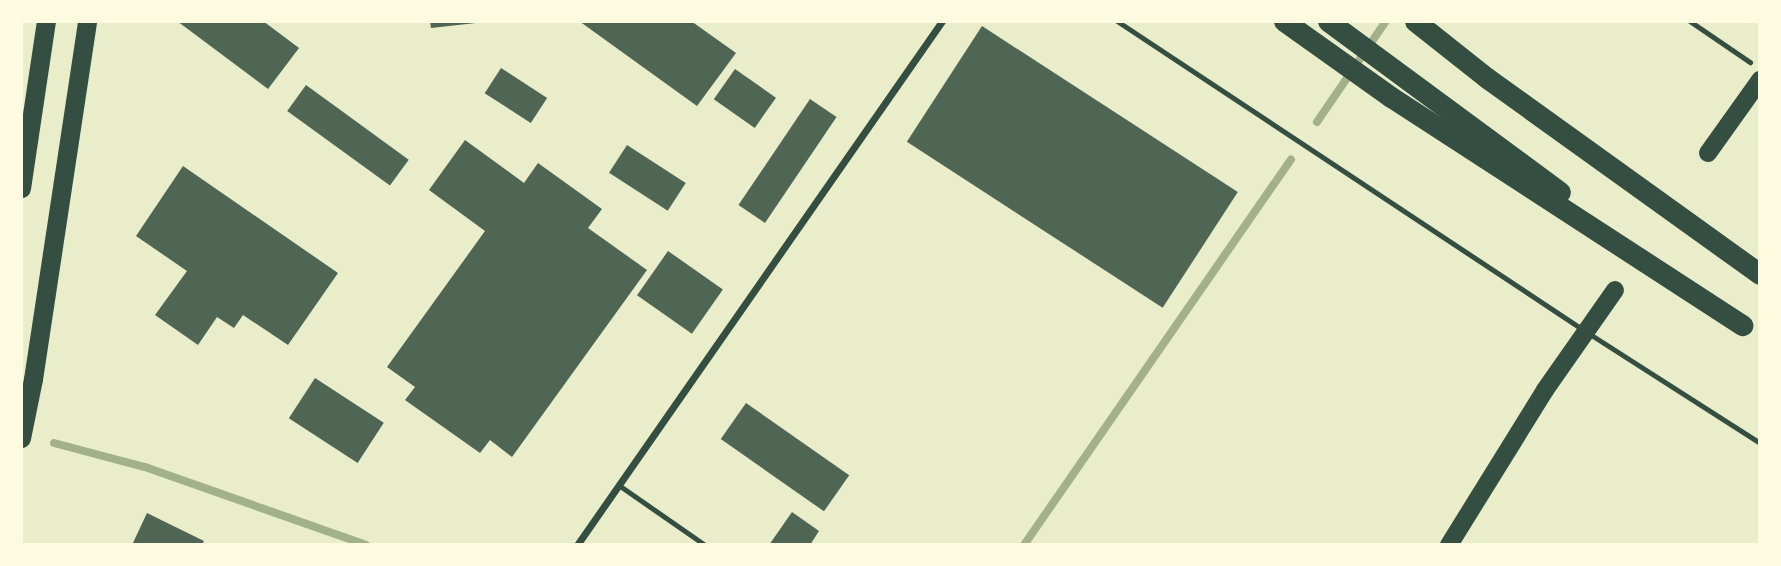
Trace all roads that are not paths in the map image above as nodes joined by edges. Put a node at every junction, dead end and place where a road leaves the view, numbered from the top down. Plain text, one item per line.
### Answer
1 (46, 21) edge
2 (87, 21) edge
3 (942, 21) edge
4 (1117, 21) edge
5 (1284, 21) edge
6 (1328, 21) edge
7 (1415, 21) edge
8 (1760, 80) edge
9 (1708, 153) dead end
10 (21, 188) edge
11 (1760, 274) edge
12 (1615, 290) dead end
13 (1585, 331) junction
14 (1751, 331) edge
15 (21, 438) edge
16 (1760, 443) edge
17 (620, 485) junction
18 (577, 545) edge
19 (705, 545) edge
20 (1450, 545) edge

1 - 10 highway
2 - 15 highway
3 - 17 street
4 - 13 lane
5 - 14 highway
6 - 14 highway
7 - 11 highway
8 - 9 main road
12 - 13 main road
13 - 16 lane
13 - 20 main road
17 - 18 street
17 - 19 lane

